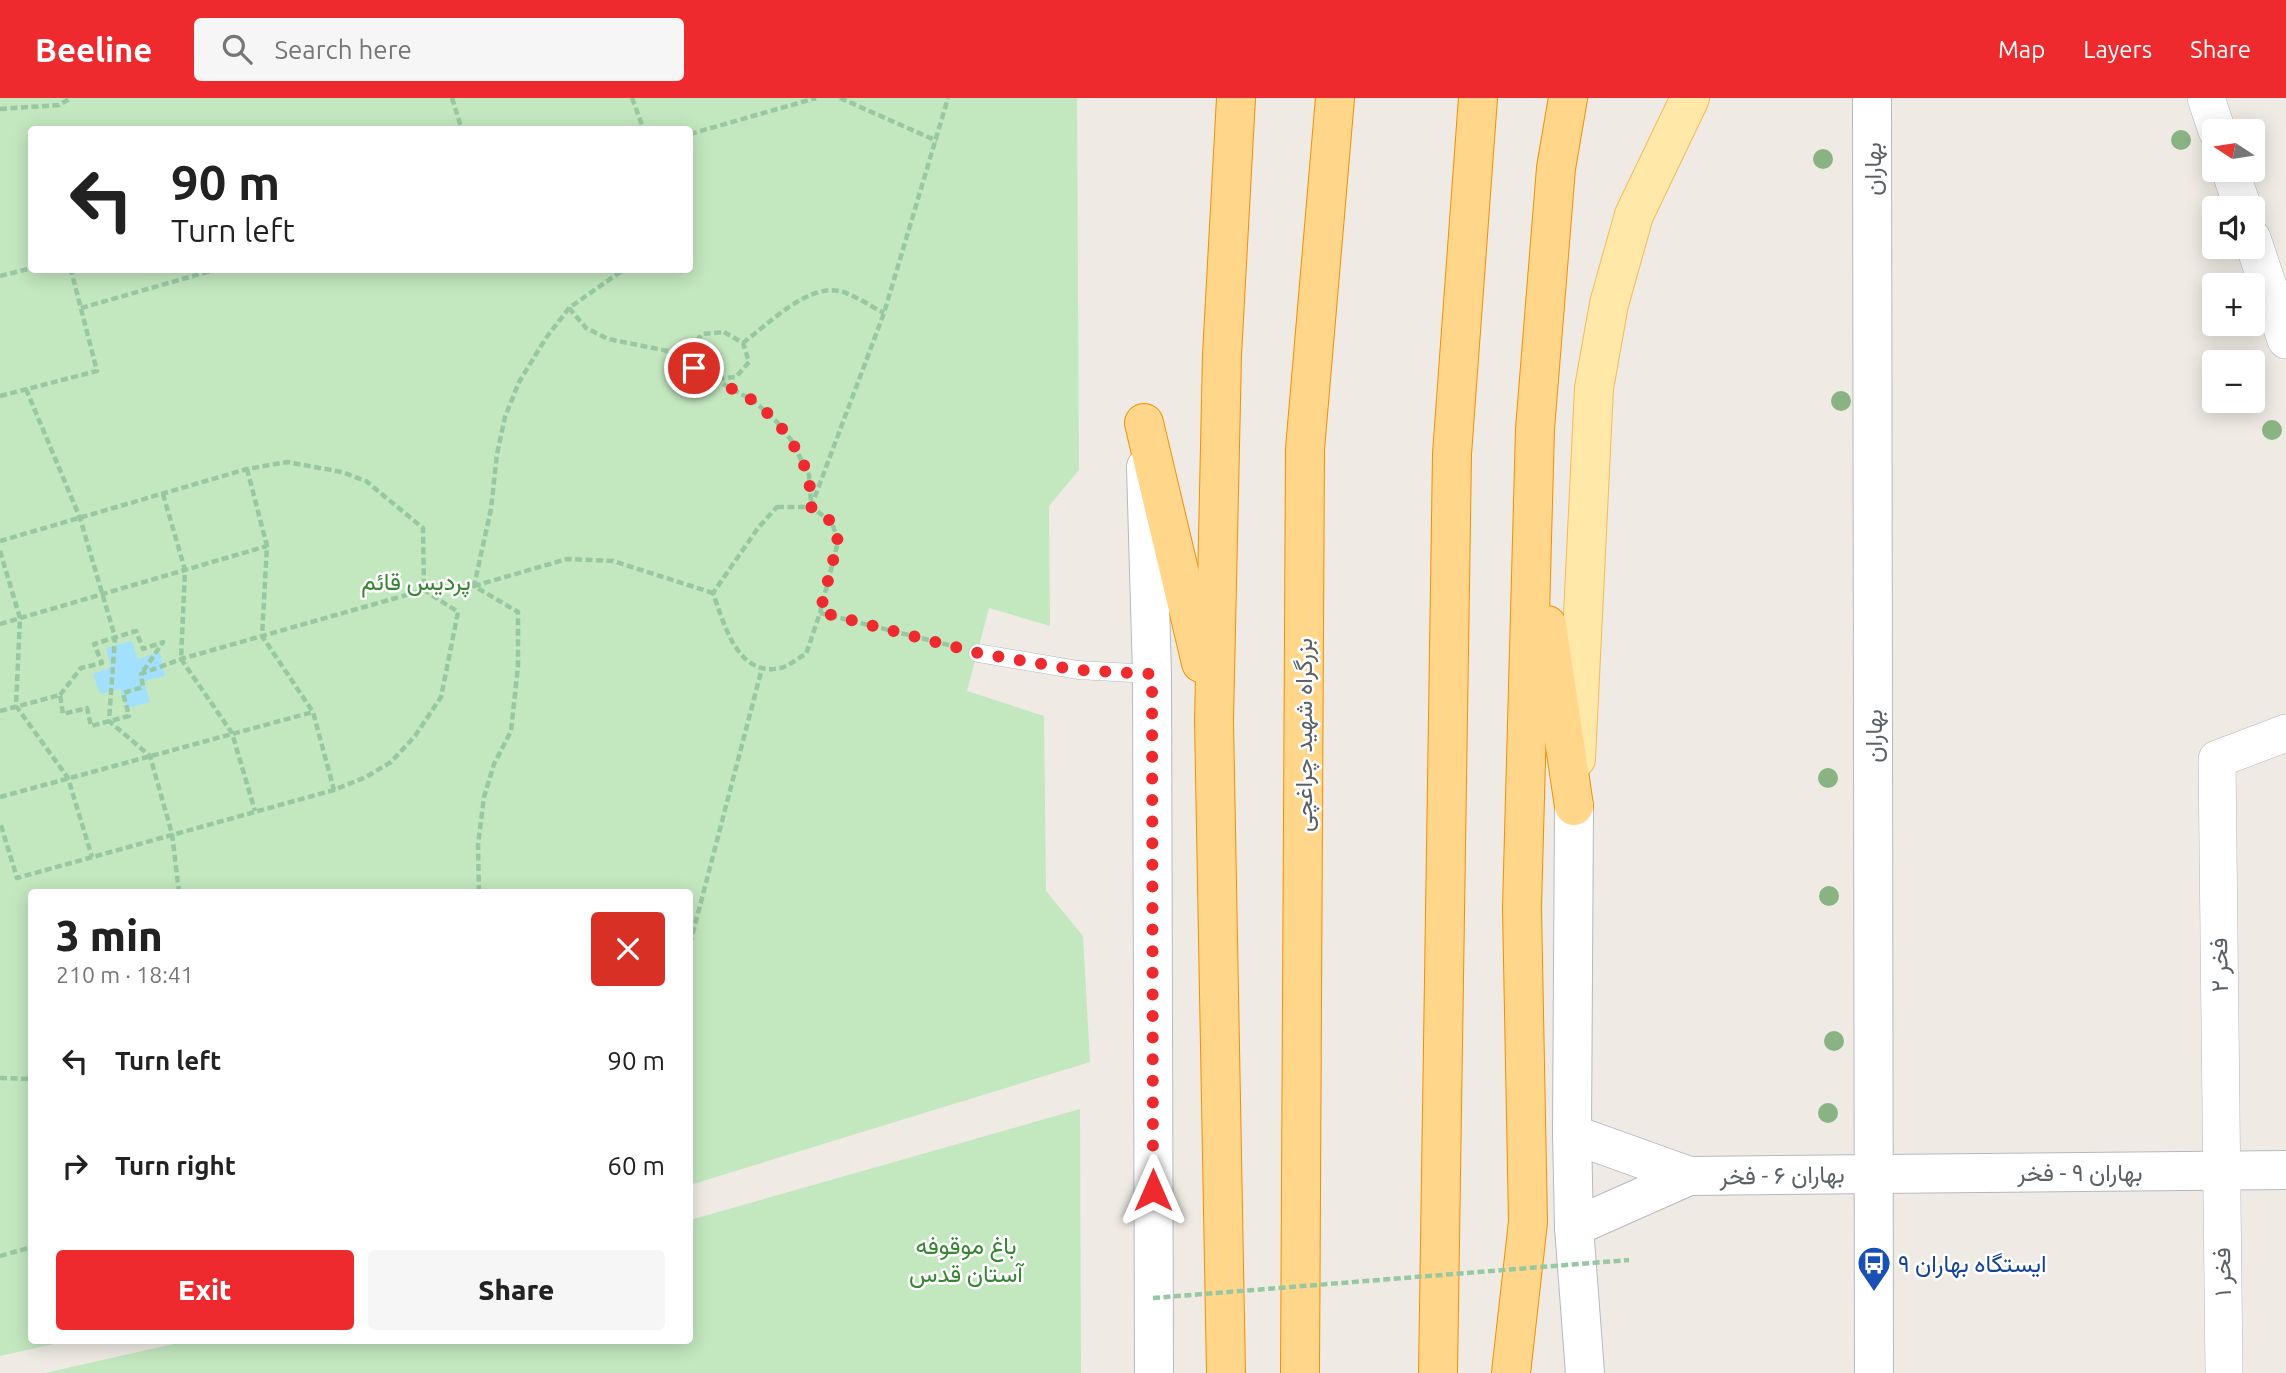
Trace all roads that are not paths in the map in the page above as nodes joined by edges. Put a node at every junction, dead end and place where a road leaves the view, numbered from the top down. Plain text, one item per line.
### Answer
1 (1236, 98) edge
2 (1335, 98) edge
3 (1478, 98) edge
4 (1568, 98) edge
5 (1690, 98) edge
6 (1872, 98) edge
7 (2206, 98) edge
8 (2213, 119) edge
9 (2259, 259) edge
10 (2286, 340) edge
11 (1144, 423) joint
12 (1532, 527) junction
13 (978, 653) road end
14 (1152, 662) junction
15 (1214, 721) junction
16 (2286, 733) edge
17 (1574, 806) junction
18 (1572, 1134) junction
19 (2286, 1170) edge
20 (2221, 1171) junction
21 (1874, 1174) junction
22 (1689, 1176) junction
23 (1574, 1227) junction
24 (1153, 1373) edge
25 (1226, 1373) edge
26 (1300, 1373) edge
27 (1438, 1373) edge
28 (1511, 1373) edge
29 (1585, 1373) edge
30 (1874, 1373) edge
31 (2224, 1373) edge

1 - 15 highway
2 - 26 highway, بزرگراه شهید چراغچی
3 - 27 highway
4 - 12 highway
5 - 17 main road
6 - 21 street, بهاران
7 - 8 street
9 - 10 street
11 - 14 street
11 - 15 highway
12 - 17 highway
12 - 28 highway
13 - 14 lane
14 - 24 street
15 - 25 highway
16 - 20 street, فخر ۲
17 - 18 street
18 - 22 street, بهاران ۶ - فخر
18 - 23 street
19 - 20 street, بهاران ۹ - فخر
20 - 21 street, بهاران ۹ - فخر
20 - 31 street, فخر ۱
21 - 22 street, بهاران ۶ - فخر
21 - 30 street, بهاران
22 - 23 street, بهاران ۶ - فخر
23 - 29 street

